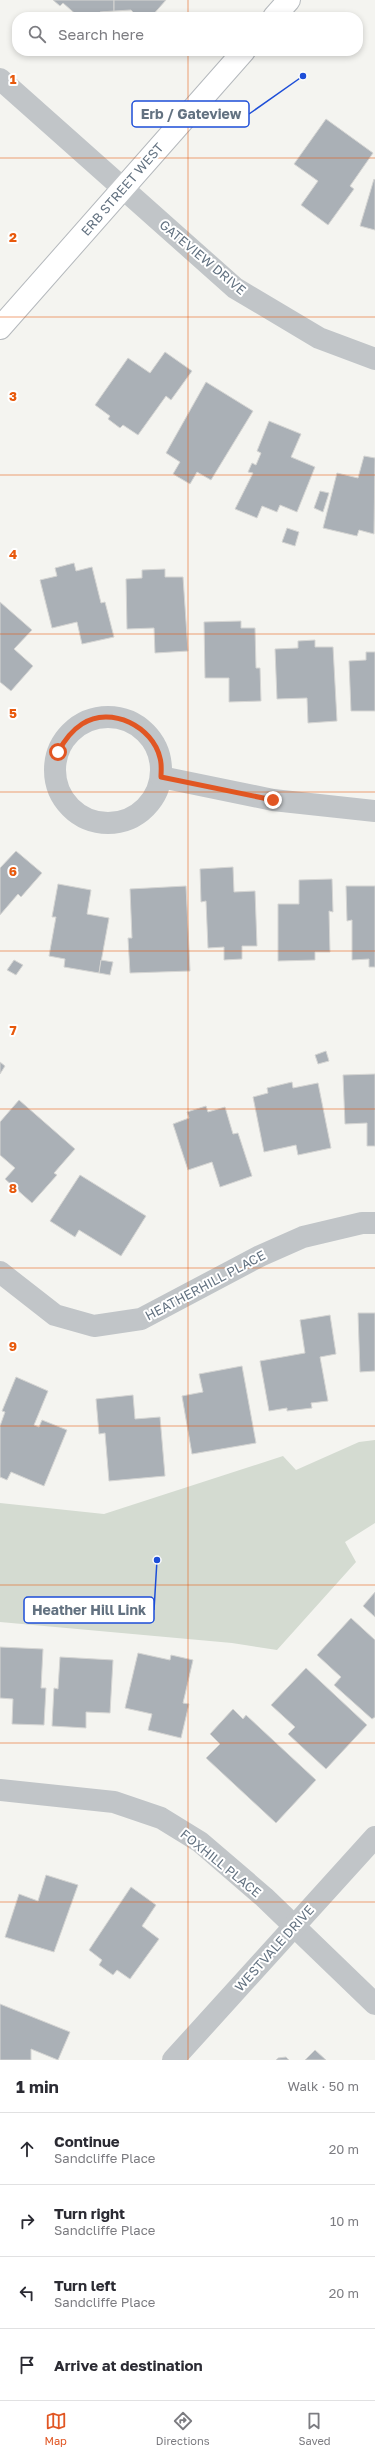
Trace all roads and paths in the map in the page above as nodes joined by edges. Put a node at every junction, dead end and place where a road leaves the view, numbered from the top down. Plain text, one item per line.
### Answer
1 (289, 0) edge
2 (278, 12) edge
3 (240, 56) edge
4 (0, 79) edge
5 (124, 187) junction
6 (0, 328) edge
7 (375, 359) edge
8 (161, 777) junction
9 (375, 811) edge
10 (375, 1223) edge
11 (0, 1272) edge
12 (0, 1790) edge
13 (375, 1837) edge
14 (294, 1925) junction
15 (375, 2004) edge
16 (173, 2060) edge

1 - 2 main road
3 - 5 main road, ERB STREET WEST
4 - 5 street, GATEVIEW DRIVE
5 - 6 main road, ERB STREET WEST
5 - 7 street, GATEVIEW DRIVE
8 - 8 street
8 - 9 street
10 - 11 street, HEATHERHILL PLACE
12 - 14 street, FOXHILL PLACE
13 - 14 street, WESTVALE DRIVE
14 - 15 street, FOXHILL PLACE
14 - 16 street, WESTVALE DRIVE

